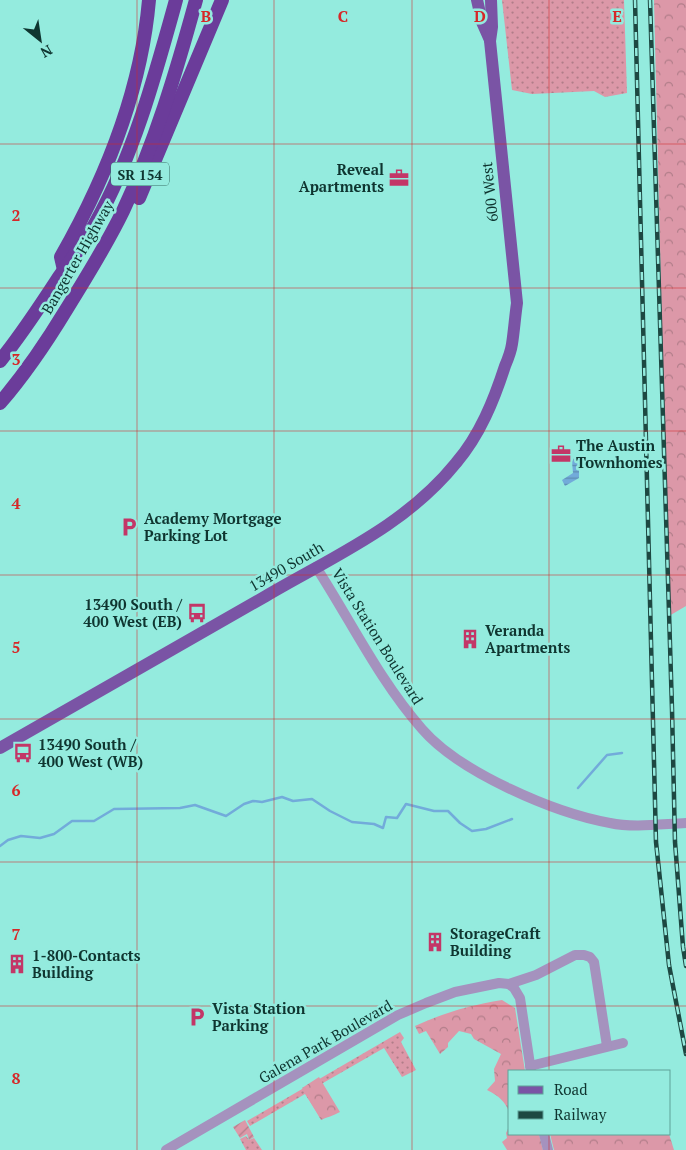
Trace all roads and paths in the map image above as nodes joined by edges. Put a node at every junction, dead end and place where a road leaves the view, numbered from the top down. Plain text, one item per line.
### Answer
1 (149, 0) edge
2 (176, 0) edge
3 (196, 0) edge
4 (222, 0) edge
5 (478, 0) edge
6 (492, 0) edge
7 (490, 41) junction
8 (64, 270) junction
9 (52, 334) junction
10 (512, 340) joint
11 (0, 360) edge
12 (0, 403) edge
13 (316, 566) junction
14 (0, 748) edge
15 (686, 823) edge
16 (509, 984) junction
17 (623, 1043) dead end
18 (607, 1046) junction
19 (530, 1069) edge
20 (544, 1135) edge
21 (166, 1150) edge
22 (548, 1150) edge

1 - 8 highway
2 - 8 highway, Bangerter Highway / SR 154
3 - 9 highway, Bangerter Highway / SR 154
4 - 9 highway
5 - 7 main road, 600 West
6 - 7 main road, 600 West
7 - 10 main road, 600 West
8 - 11 highway, Bangerter Highway / SR 154
9 - 12 highway, Bangerter Highway / SR 154
10 - 13 main road, 13490 South
13 - 14 main road, 13490 South
13 - 15 street, Vista Station Boulevard
16 - 18 street, Galena Park Boulevard
16 - 19 street
16 - 21 street, Galena Park Boulevard
17 - 18 street
18 - 19 street
20 - 22 street

